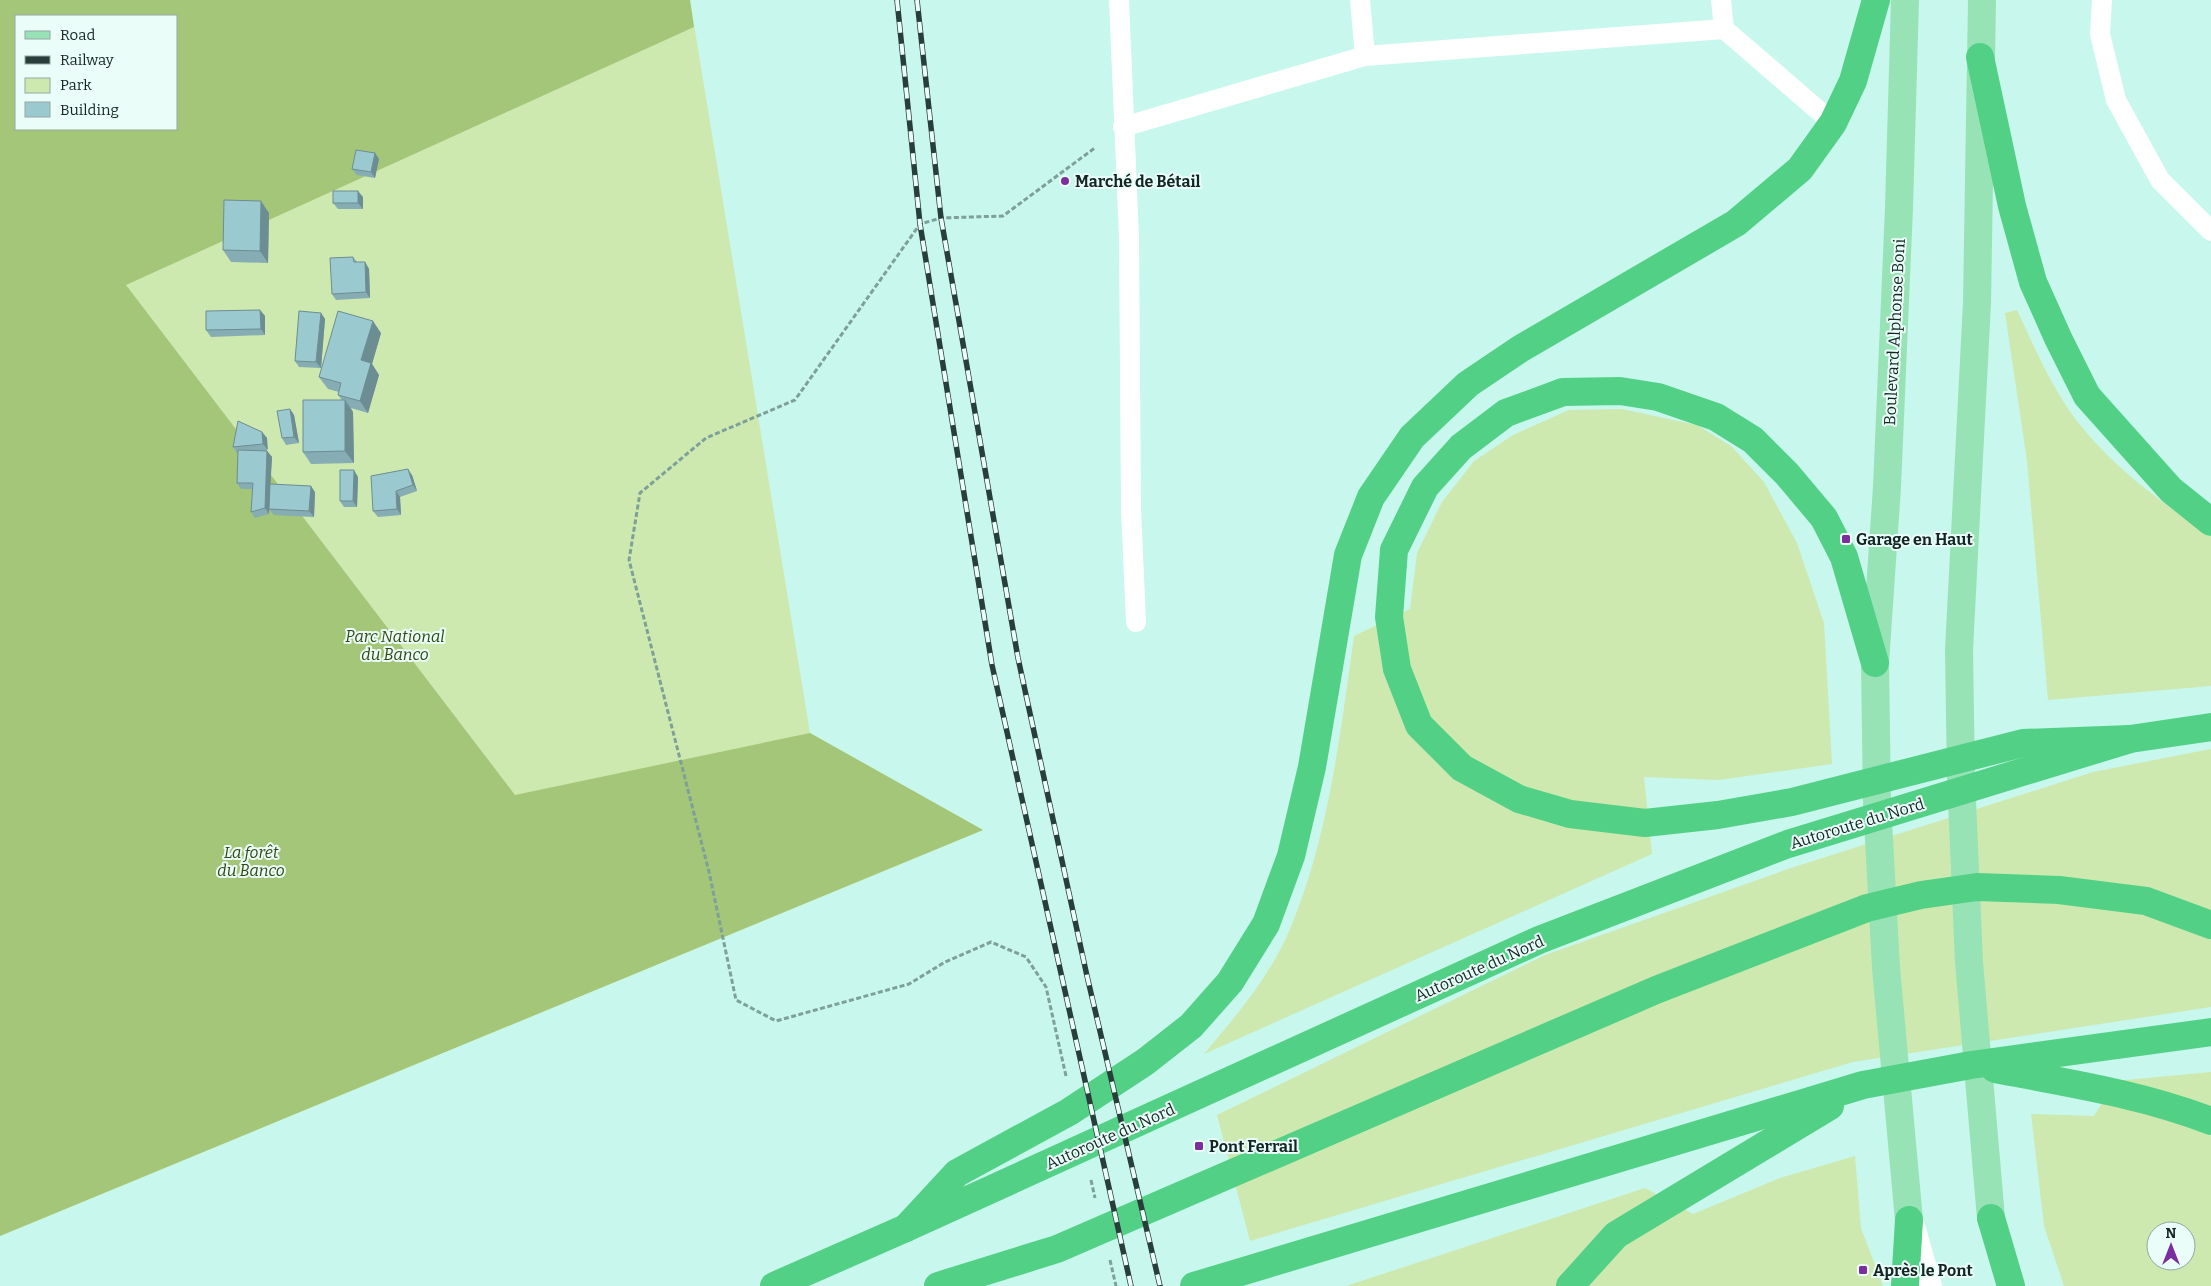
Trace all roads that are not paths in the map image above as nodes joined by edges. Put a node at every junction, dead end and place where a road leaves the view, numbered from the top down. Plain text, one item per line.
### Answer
1 (1119, 0) edge
2 (1360, 0) edge
3 (1722, 0) edge
4 (1876, 0) edge
5 (1905, 0) edge
6 (1982, 0) edge
7 (2102, 0) edge
8 (1724, 29) junction
9 (1365, 56) junction
10 (1980, 56) junction
11 (1833, 123) junction
12 (1123, 127) junction
13 (2211, 231) edge
14 (2211, 522) edge
15 (1136, 622) dead end
16 (1875, 663) junction
17 (2211, 726) edge
18 (2130, 739) junction
19 (2211, 925) edge
20 (2211, 1032) edge
21 (1972, 1065) junction
22 (1863, 1085) junction
23 (2211, 1121) edge
24 (1991, 1218) junction
25 (1909, 1220) junction
26 (906, 1228) junction
27 (774, 1286) edge
28 (938, 1286) edge
29 (1194, 1286) edge
30 (1570, 1286) edge
31 (1905, 1286) edge
32 (1928, 1286) edge
33 (2002, 1286) edge
34 (2011, 1286) edge

1 - 12 lane
2 - 9 lane
3 - 8 lane
4 - 11 highway
5 - 16 main road, Boulevard Alphonse Boni
6 - 10 main road
7 - 13 lane
8 - 9 lane
8 - 11 lane
9 - 12 lane
10 - 14 highway
10 - 24 main road
11 - 26 highway
12 - 15 lane
16 - 18 highway
16 - 25 main road, Boulevard Alphonse Boni
17 - 18 highway, Autoroute du Nord
18 - 26 highway, Autoroute du Nord
19 - 28 highway
20 - 21 highway
21 - 22 highway
21 - 23 highway
22 - 29 highway
22 - 30 highway
24 - 33 main road
24 - 34 highway
25 - 31 highway
25 - 32 main road
26 - 27 highway, Autoroute du Nord

